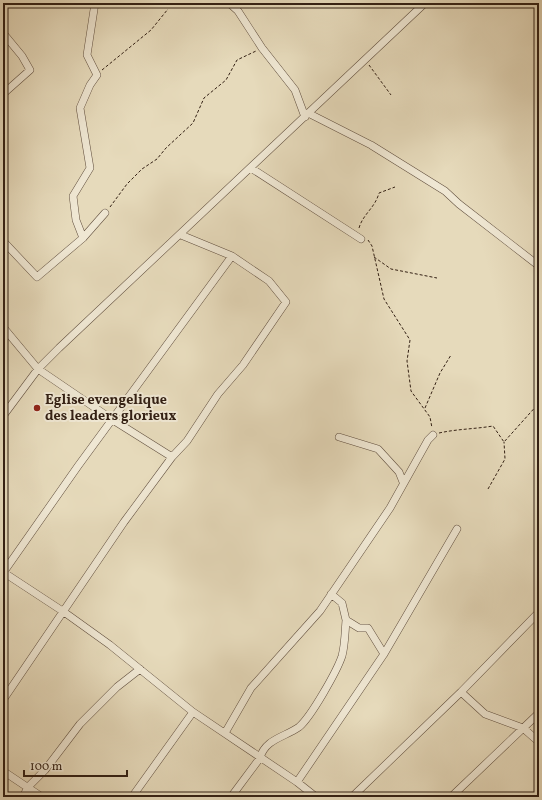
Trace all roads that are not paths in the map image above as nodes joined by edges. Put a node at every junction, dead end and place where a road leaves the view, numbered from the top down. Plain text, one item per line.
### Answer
1 (95, 3) edge
2 (229, 3) edge
3 (422, 4) edge
4 (3, 33) edge
5 (3, 94) edge
6 (306, 115) junction
7 (251, 168) junction
8 (105, 213) road end
9 (181, 235) junction
10 (83, 238) junction
11 (3, 240) edge
12 (361, 240) road end
13 (232, 256) junction
14 (539, 266) edge
15 (3, 326) edge
16 (38, 369) junction
17 (3, 416) edge
18 (112, 420) junction
19 (433, 435) road end
20 (339, 437) dead end
21 (172, 457) junction
22 (403, 482) junction
23 (457, 529) dead end
24 (3, 572) edge
25 (331, 594) junction
26 (64, 612) junction
27 (539, 612) edge
28 (346, 620) junction
29 (384, 654) junction
30 (140, 670) junction
31 (461, 692) junction
32 (3, 700) edge
33 (193, 712) junction
34 (539, 714) edge
35 (523, 728) junction
36 (224, 733) junction
37 (539, 742) edge
38 (260, 758) junction
39 (3, 771) edge
40 (297, 782) junction
41 (28, 787) junction
42 (23, 797) edge
43 (42, 797) edge
44 (132, 797) edge
45 (231, 797) edge
46 (316, 797) edge
47 (352, 797) edge
48 (451, 797) edge

1 - 10 street
2 - 6 street
3 - 6 street
4 - 5 street
6 - 7 street
6 - 14 street
7 - 9 street
7 - 12 street
8 - 10 street
9 - 13 street
9 - 16 street
10 - 11 street
13 - 18 street
13 - 21 street
15 - 16 street
16 - 17 street
16 - 18 street
18 - 21 street
18 - 24 street
19 - 22 street
20 - 22 street
21 - 26 street
22 - 25 street
23 - 29 street
24 - 26 street
25 - 28 street
25 - 36 street
26 - 30 street
26 - 32 street
27 - 31 street
28 - 29 street
28 - 38 street
29 - 40 street
30 - 33 street
30 - 41 street
31 - 35 street
31 - 47 street
33 - 36 street
33 - 44 street
34 - 35 street
35 - 37 street
35 - 48 street
36 - 38 street
38 - 40 street
38 - 45 street
39 - 41 street
40 - 46 street
41 - 42 street
41 - 43 street

